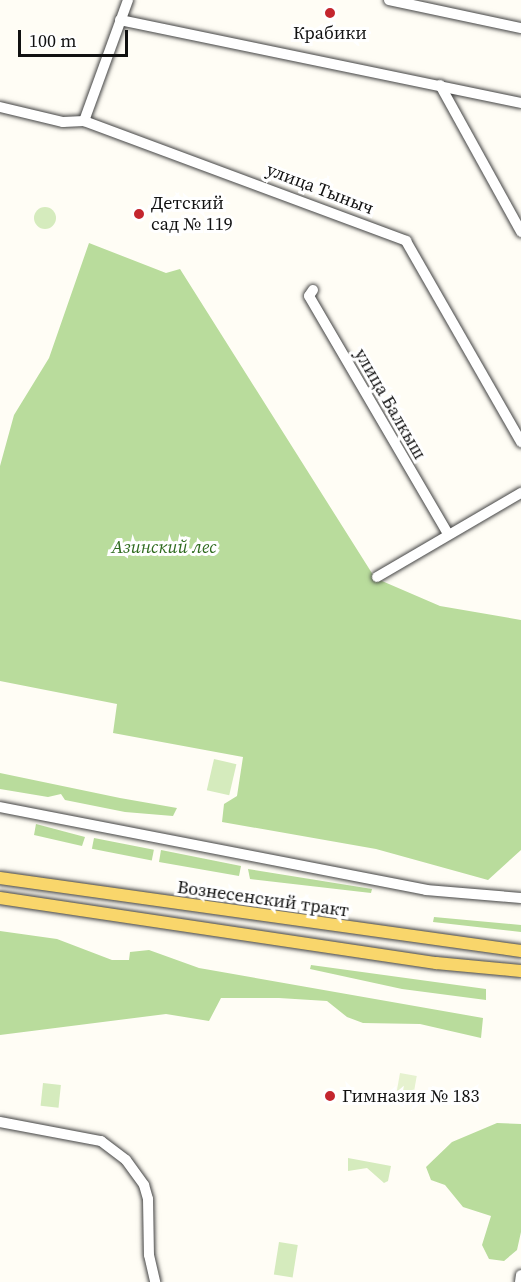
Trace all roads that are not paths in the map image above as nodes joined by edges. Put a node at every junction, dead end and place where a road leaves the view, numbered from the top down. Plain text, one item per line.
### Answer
1 (128, 0) edge
2 (389, 0) edge
3 (120, 20) junction
4 (521, 28) edge
5 (440, 85) junction
6 (521, 103) edge
7 (0, 107) edge
8 (84, 121) junction
9 (521, 232) edge
10 (313, 290) dead end
11 (521, 442) edge
12 (521, 493) edge
13 (448, 534) junction
14 (377, 577) dead end
15 (0, 807) edge
16 (0, 878) edge
17 (0, 898) edge
18 (521, 898) edge
19 (521, 951) edge
20 (521, 971) edge
21 (0, 1122) edge
22 (521, 1275) edge
23 (155, 1282) edge
24 (520, 1282) edge

1 - 3 street
2 - 4 street
3 - 5 street
3 - 8 street
5 - 6 street
5 - 9 street
7 - 8 street, улица Тыныч
8 - 11 street, улица Тыныч
10 - 13 street, улица Балкыш
12 - 13 street
13 - 14 street
15 - 18 street
16 - 19 main road, Вознесенский тракт
17 - 20 main road, Вознесенский тракт
21 - 23 street
22 - 24 street

